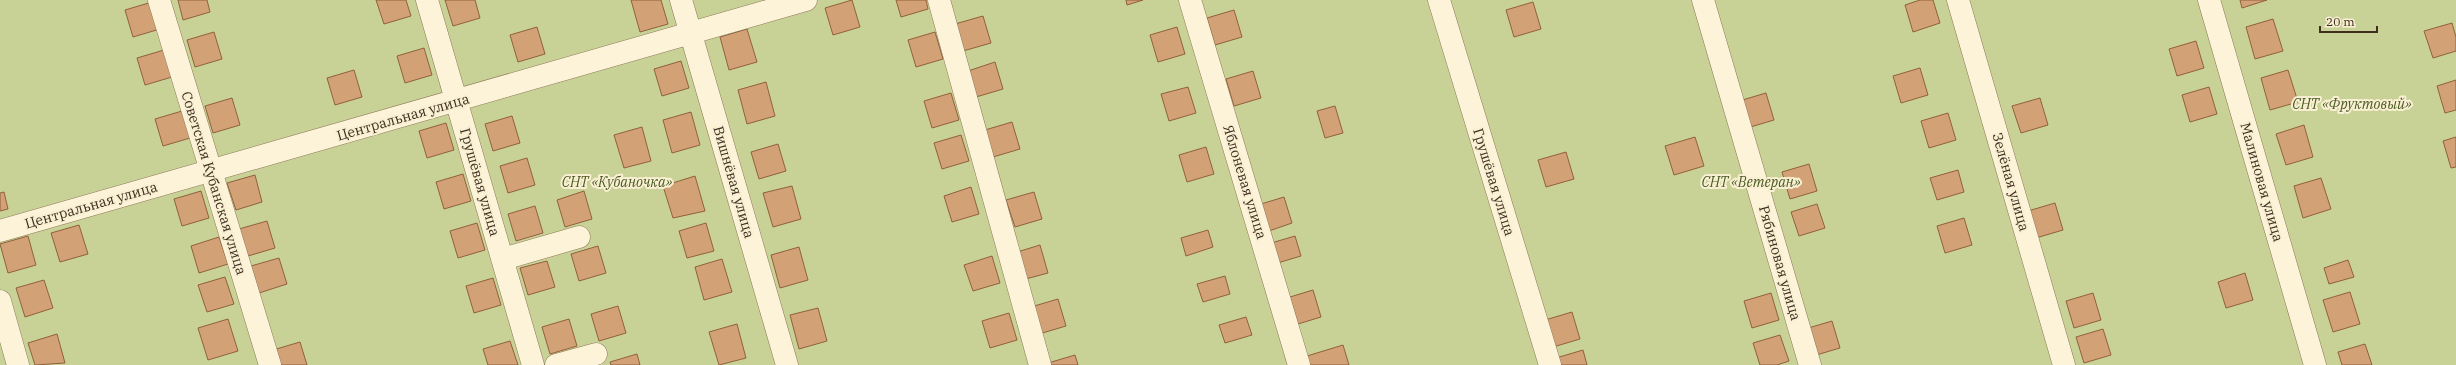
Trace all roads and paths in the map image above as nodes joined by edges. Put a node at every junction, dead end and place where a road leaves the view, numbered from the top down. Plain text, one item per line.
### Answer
1 (159, 0) edge
2 (427, 0) edge
3 (681, 0) edge
4 (806, 0) edge
5 (939, 0) edge
6 (1190, 0) edge
7 (1439, 0) edge
8 (1702, 0) edge
9 (1958, 0) edge
10 (2210, 0) edge
11 (2217, 0) edge
12 (692, 34) junction
13 (456, 102) junction
14 (210, 172) junction
15 (0, 231) edge
16 (579, 238) dead end
17 (502, 259) junction
18 (0, 301) edge
19 (596, 354) dead end
20 (18, 365) edge
21 (270, 365) edge
22 (533, 365) edge
23 (556, 365) edge
24 (787, 365) edge
25 (1040, 365) edge
26 (1299, 365) edge
27 (1550, 365) edge
28 (1810, 365) edge
29 (2064, 365) edge
30 (2315, 365) edge
31 (2322, 365) edge

1 - 14 street, Советская Кубанская улица
2 - 13 street, Грушёвая улица
3 - 12 street, Вишнёвая улица
4 - 12 street, Центральная улица
5 - 25 street
6 - 26 street, Яблоневая улица
7 - 27 street, Грушёвая улица
8 - 28 street, Рябиновая улица
9 - 29 street, Зелёная улица
10 - 30 street, Малиновая улица
11 - 31 street
12 - 13 street, Центральная улица
12 - 24 street, Вишнёвая улица
13 - 14 street, Центральная улица
13 - 17 street, Грушёвая улица
14 - 15 street, Центральная улица
14 - 21 street, Советская Кубанская улица
16 - 17 street
17 - 22 street, Грушёвая улица
18 - 20 street
19 - 23 street

